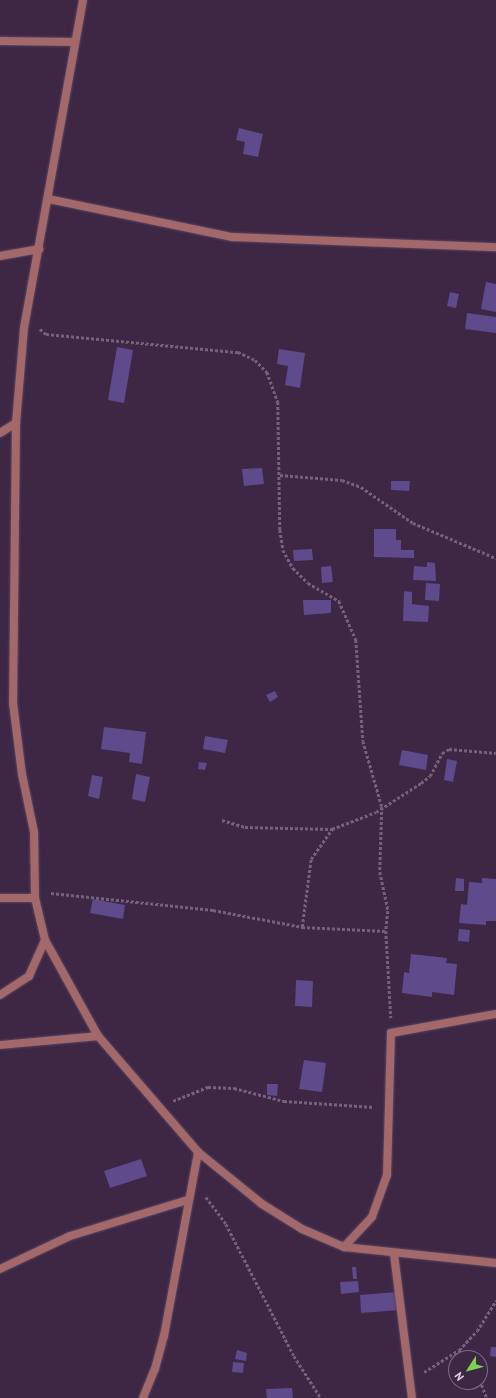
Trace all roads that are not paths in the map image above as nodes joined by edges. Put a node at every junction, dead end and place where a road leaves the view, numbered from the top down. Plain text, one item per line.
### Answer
1 (83, 0) edge
2 (0, 41) edge
3 (75, 42) junction
4 (48, 199) junction
5 (496, 247) edge
6 (40, 249) junction
7 (0, 256) edge
8 (16, 423) junction
9 (0, 433) edge
10 (36, 895) junction
11 (0, 898) edge
12 (45, 940) junction
13 (0, 995) edge
14 (496, 1014) edge
15 (98, 1036) junction
16 (0, 1045) edge
17 (198, 1152) junction
18 (188, 1200) junction
19 (344, 1247) junction
20 (394, 1254) junction
21 (496, 1263) edge
22 (0, 1269) edge
23 (143, 1398) edge
24 (412, 1398) edge

1 - 3 street
2 - 3 street
3 - 4 street
4 - 5 street
4 - 6 street
6 - 7 street
6 - 8 street
8 - 9 street
8 - 10 street
10 - 11 street
10 - 12 street
12 - 13 street
12 - 15 street
14 - 19 street
15 - 16 street
15 - 17 street
17 - 18 street
17 - 19 street
18 - 22 street
18 - 23 street
19 - 20 street
20 - 21 street
20 - 24 street

